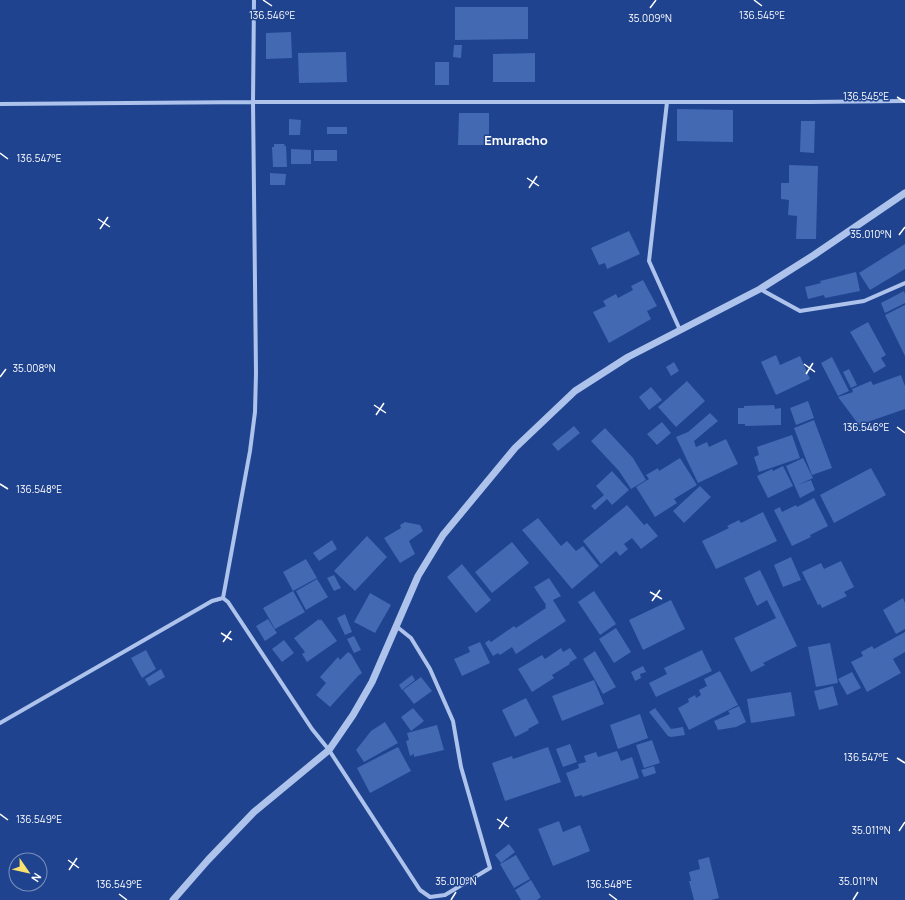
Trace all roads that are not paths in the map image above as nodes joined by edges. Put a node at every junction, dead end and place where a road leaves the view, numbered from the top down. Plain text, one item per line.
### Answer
1 (254, 0) edge
2 (905, 101) edge
3 (253, 102) junction
4 (667, 102) junction
5 (0, 104) edge
6 (905, 193) edge
7 (905, 283) edge
8 (760, 289) junction
9 (680, 330) junction
10 (223, 598) junction
11 (396, 626) junction
12 (0, 723) edge
13 (329, 750) junction
14 (173, 900) edge

1 - 3 street
2 - 4 street
3 - 4 street
3 - 5 street
3 - 10 street
4 - 9 street
6 - 8 street
7 - 8 street
8 - 9 street
9 - 11 street
10 - 12 street
10 - 13 street
11 - 13 street
11 - 13 street
13 - 14 street

